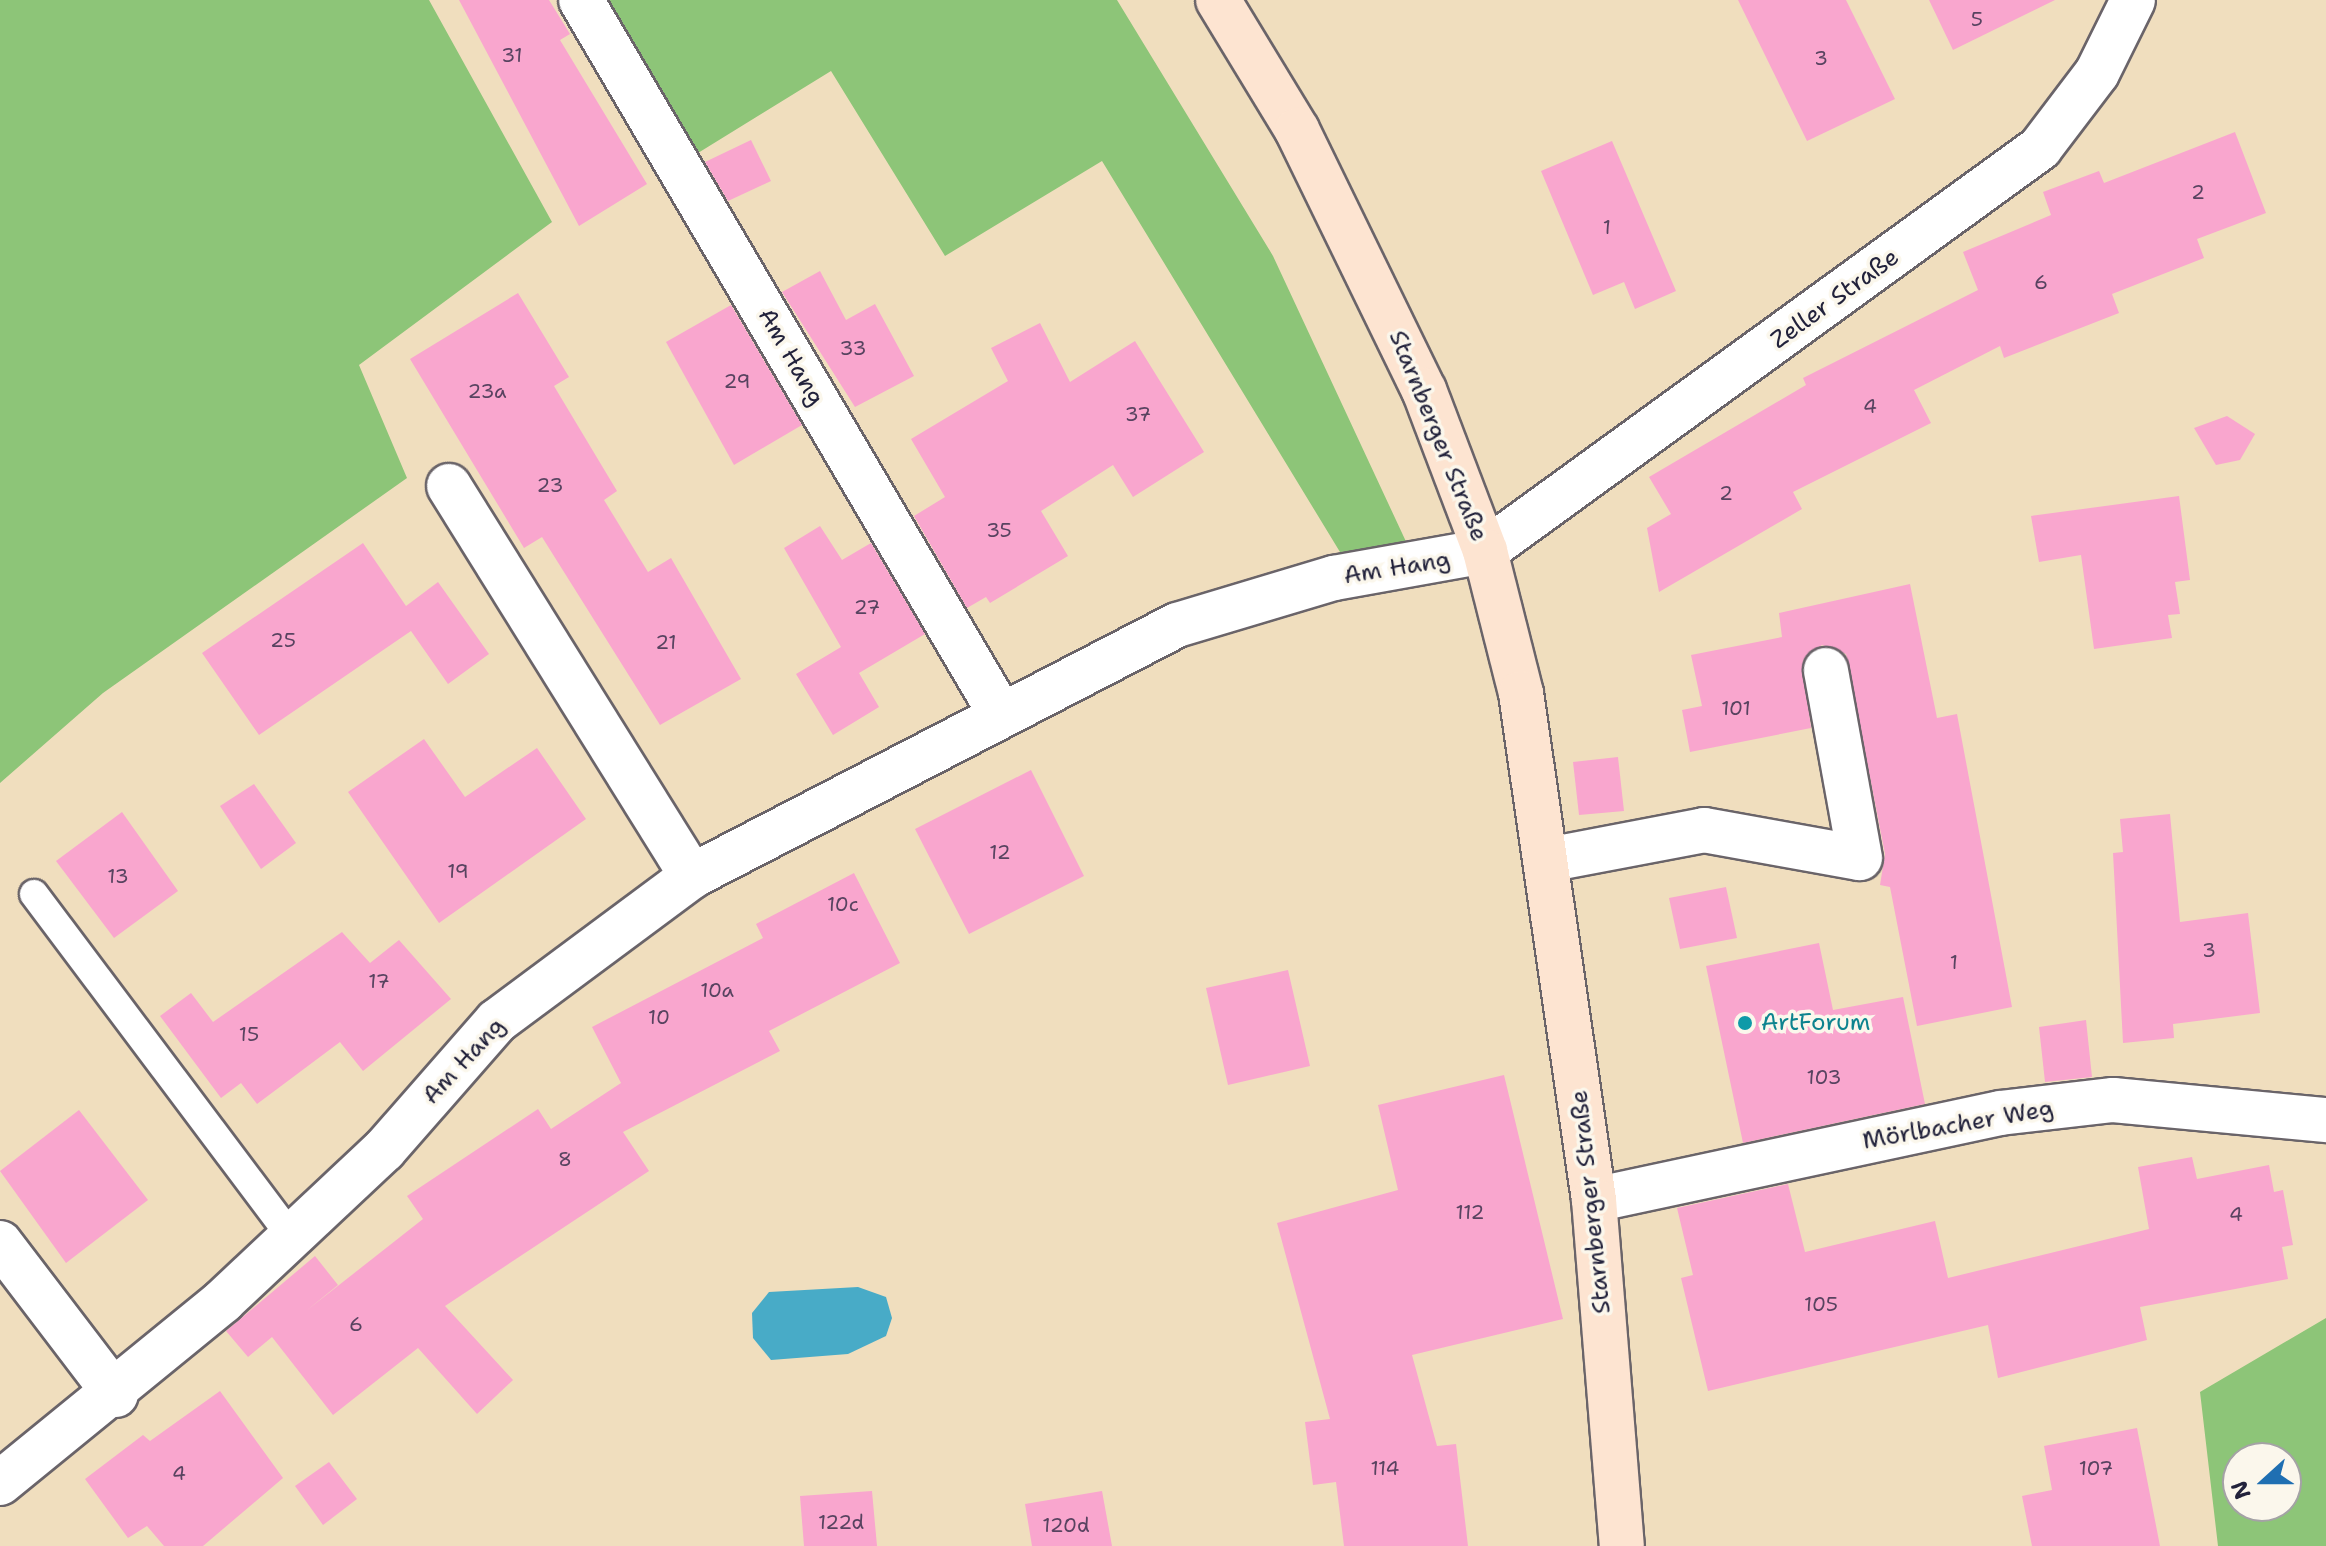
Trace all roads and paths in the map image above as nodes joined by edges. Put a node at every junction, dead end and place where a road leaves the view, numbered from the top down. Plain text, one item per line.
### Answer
1 (581, 0) edge
2 (1218, 0) edge
3 (2133, 0) edge
4 (449, 486) dead end
5 (1485, 551) junction
6 (1826, 670) dead end
7 (1000, 713) junction
8 (1547, 860) junction
9 (692, 876) junction
10 (34, 894) dead end
11 (2326, 1120) edge
12 (1594, 1200) junction
13 (292, 1237) junction
14 (0, 1243) edge
15 (116, 1395) junction
16 (0, 1483) edge
17 (1622, 1546) edge

1 - 7 street, Am Hang
2 - 5 main road, Starnberger Straße
3 - 5 street, Zeller Straße
4 - 9 street
5 - 7 street, Am Hang
5 - 8 main road, Starnberger Straße
6 - 8 street
7 - 9 street, Am Hang
8 - 12 main road, Starnberger Straße
9 - 13 street, Am Hang
10 - 13 lane
11 - 12 street, Mörlbacher Weg
12 - 17 main road, Starnberger Straße
13 - 15 street, Am Hang
14 - 15 street
15 - 16 street, Am Hang

